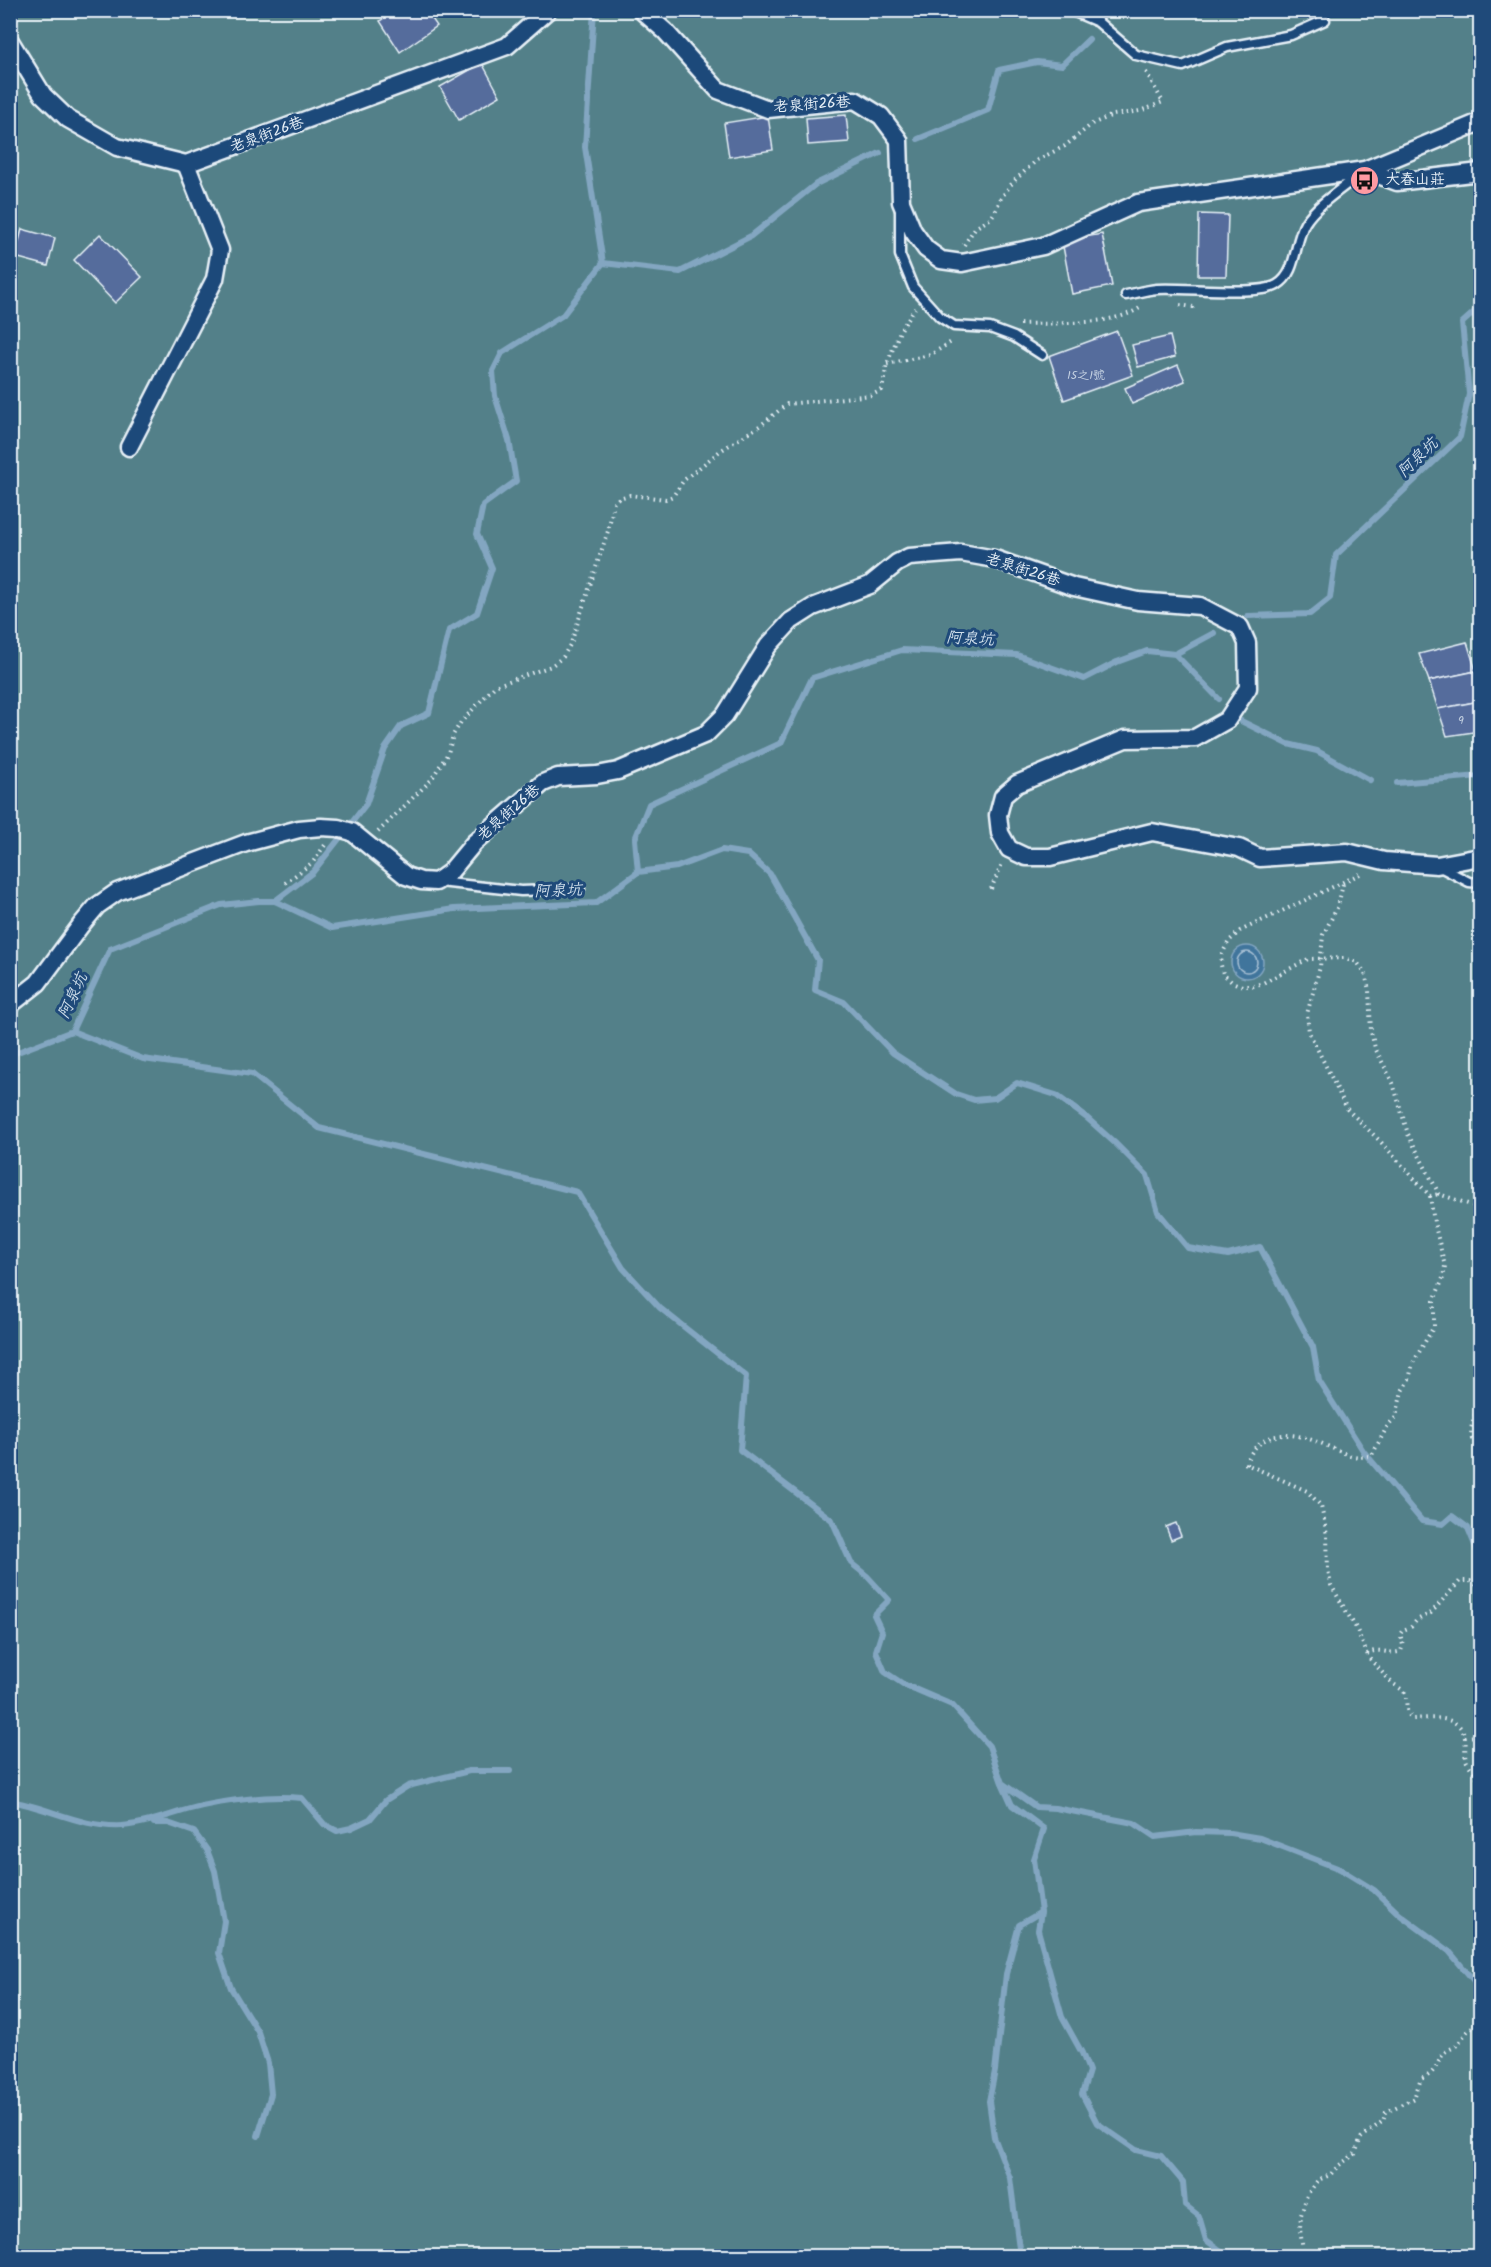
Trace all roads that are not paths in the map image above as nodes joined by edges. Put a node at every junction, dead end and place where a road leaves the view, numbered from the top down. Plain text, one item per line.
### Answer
1 (548, 10) edge
2 (641, 10) edge
3 (1013, 10) edge
4 (1070, 10) edge
5 (1316, 10) edge
6 (1002, 12) edge
7 (10, 41) edge
8 (1480, 122) edge
9 (186, 164) junction
10 (1365, 170) junction
11 (1480, 172) edge
12 (901, 202) junction
13 (1126, 295) dead end
14 (1042, 355) dead end
15 (129, 447) dead end
16 (1480, 857) edge
17 (1437, 865) junction
18 (436, 882) junction
19 (1480, 883) edge
20 (580, 889) dead end
21 (10, 1005) edge

1 - 9 street, 老泉街26巷
2 - 12 street, 老泉街26巷
3 - 6 lane
4 - 5 lane
7 - 9 street
8 - 10 street
9 - 15 street
10 - 11 street
10 - 12 street, 老泉街26巷
10 - 13 lane
12 - 14 lane
16 - 17 street
17 - 18 street, 老泉街26巷
17 - 19 lane
18 - 20 lane
18 - 21 street

